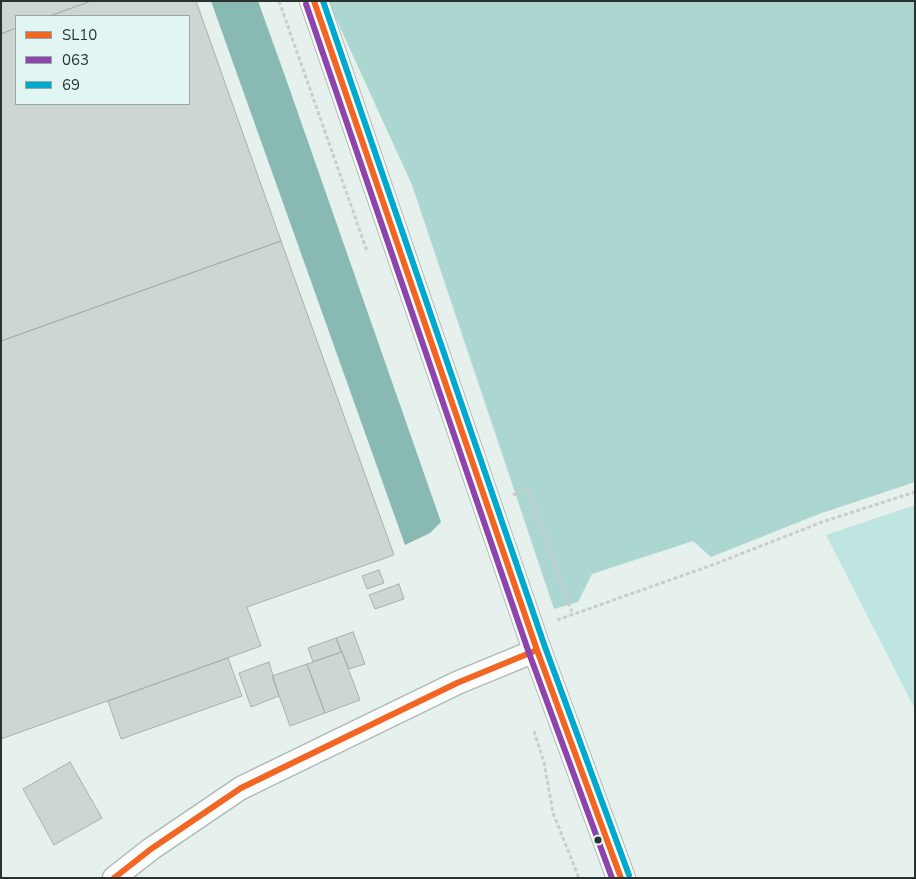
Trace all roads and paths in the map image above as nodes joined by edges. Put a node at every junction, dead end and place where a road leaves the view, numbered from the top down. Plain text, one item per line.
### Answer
1 (314, 1) edge
2 (915, 492) edge
3 (510, 496) dead end
4 (573, 615) junction
5 (534, 640) junction
6 (114, 878) edge
7 (621, 878) edge

1 - 5 main road
2 - 4 path
3 - 4 path
4 - 5 path
5 - 6 street
5 - 7 main road

